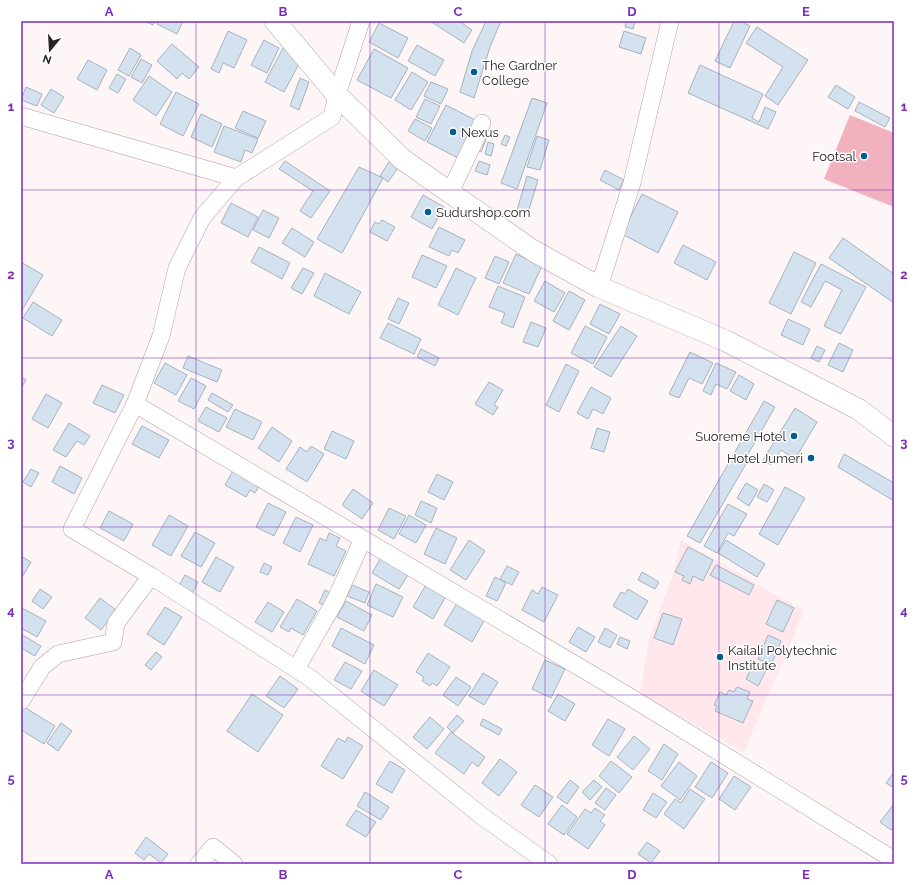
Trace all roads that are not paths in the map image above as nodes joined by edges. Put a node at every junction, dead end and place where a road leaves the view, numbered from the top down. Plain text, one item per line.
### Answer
1 (275, 21) edge
2 (361, 21) edge
3 (670, 21) edge
4 (337, 95) junction
5 (21, 116) edge
6 (482, 123) dead end
7 (236, 178) junction
8 (450, 192) junction
9 (599, 287) junction
10 (135, 404) junction
11 (894, 436) edge
12 (363, 539) junction
13 (151, 576) junction
14 (296, 669) junction
15 (21, 701) edge
16 (894, 860) edge
17 (200, 864) edge
18 (234, 864) edge
19 (549, 864) edge

1 - 4 street
2 - 4 street
3 - 9 street
4 - 7 street
4 - 8 street
5 - 7 street
6 - 8 street
7 - 10 street
8 - 9 street
9 - 11 street
10 - 12 street
10 - 13 street
12 - 14 street
12 - 16 street
13 - 14 street
13 - 15 street
14 - 19 street
17 - 18 street

